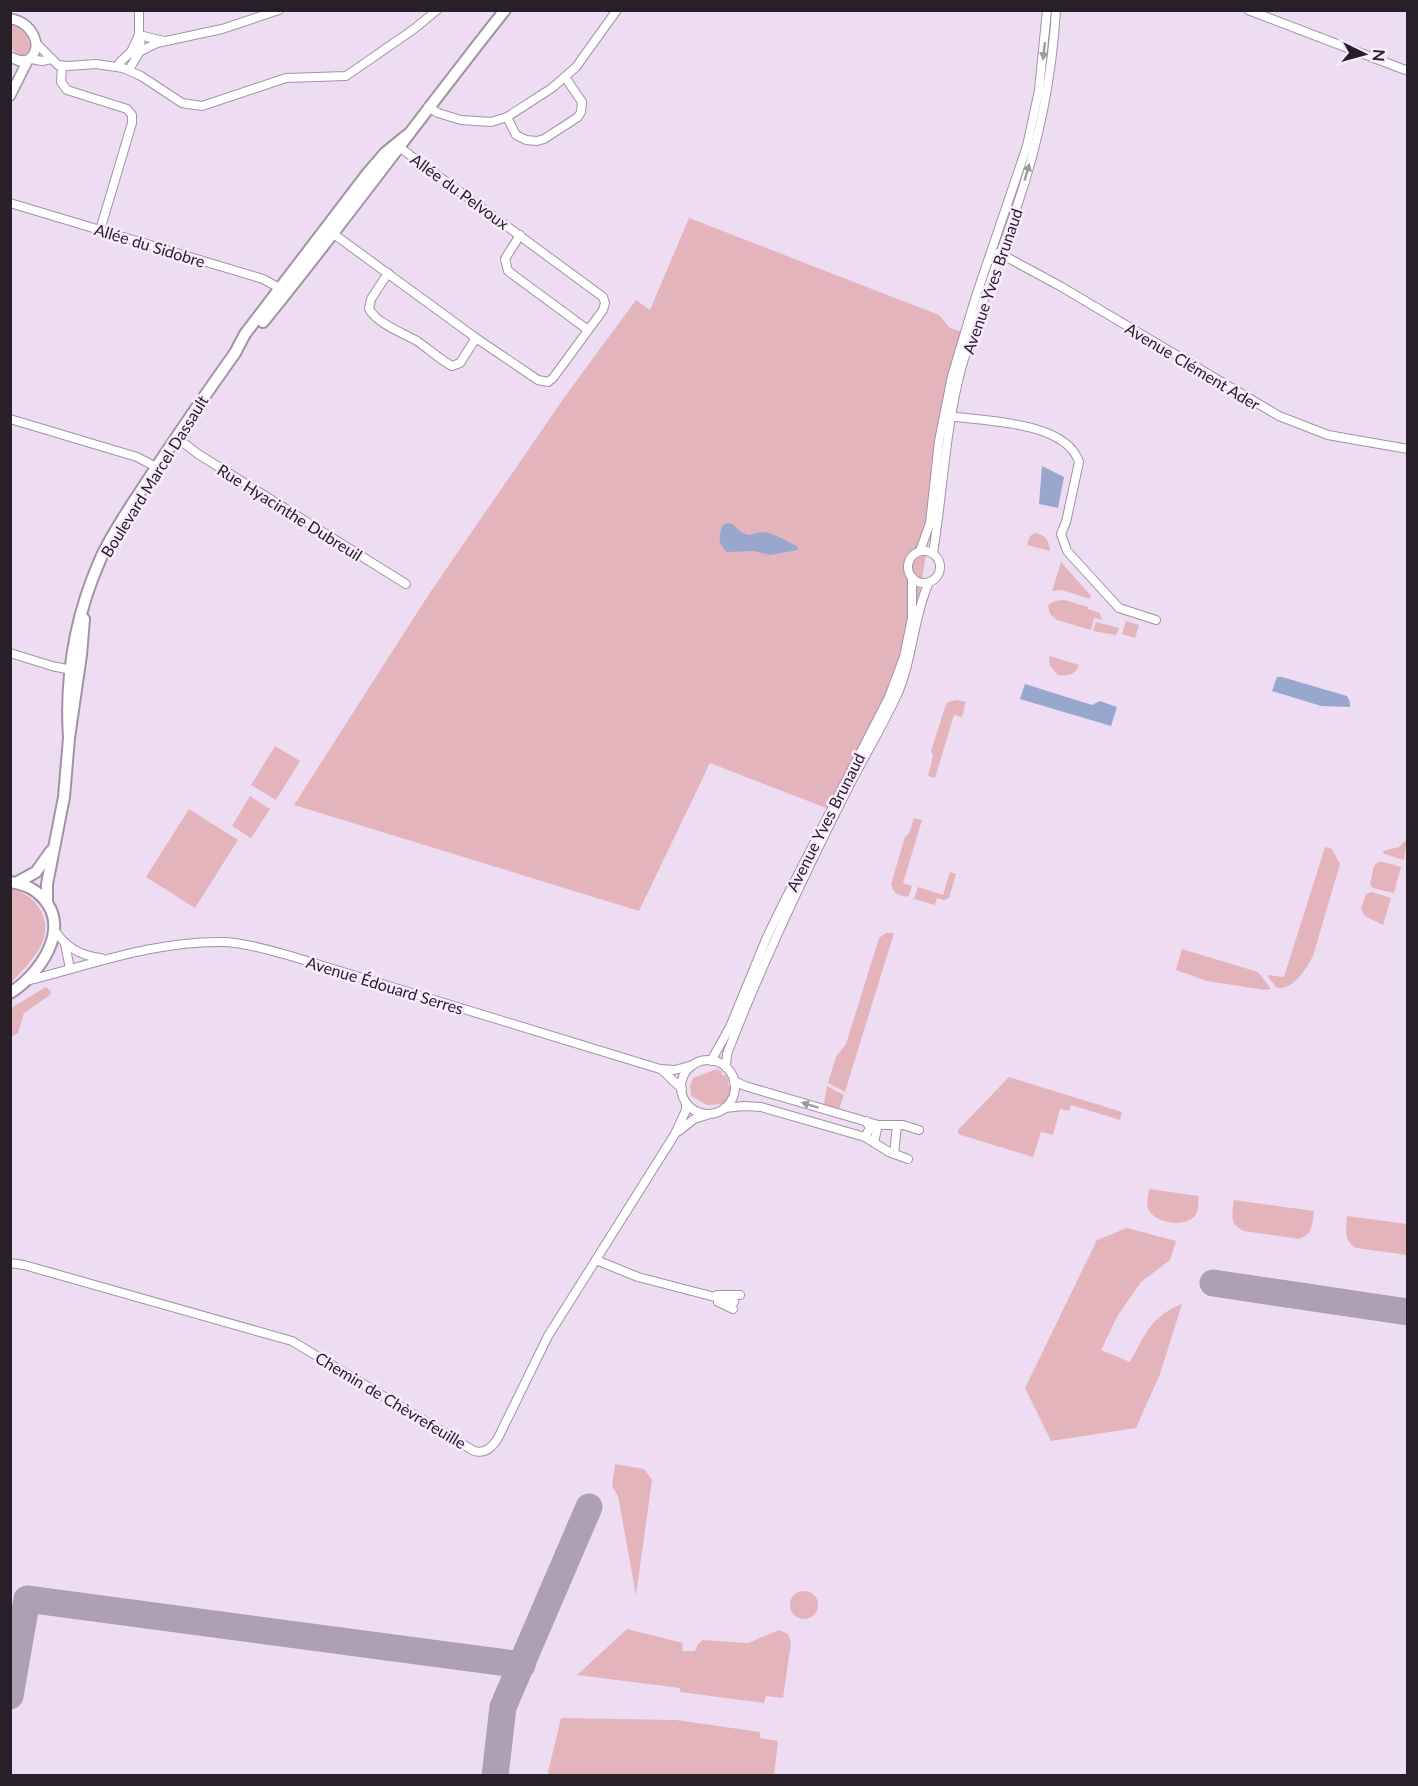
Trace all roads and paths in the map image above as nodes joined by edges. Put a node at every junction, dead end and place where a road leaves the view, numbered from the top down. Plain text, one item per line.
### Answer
1 (139, 10) edge
2 (279, 10) edge
3 (436, 10) edge
4 (505, 10) edge
5 (617, 10) edge
6 (1047, 10) edge
7 (1056, 10) edge
8 (1248, 10) edge
9 (11, 18) edge
10 (139, 35) junction
11 (166, 41) junction
12 (37, 44) junction
13 (141, 51) junction
14 (10, 57) edge
15 (51, 59) junction
16 (29, 60) junction
17 (62, 66) junction
18 (118, 67) junction
19 (129, 70) junction
20 (1407, 71) edge
21 (565, 77) junction
22 (10, 96) edge
23 (428, 107) junction
24 (507, 117) junction
25 (407, 135) junction
26 (399, 147) junction
27 (10, 203) edge
28 (331, 229) junction
29 (100, 230) junction
30 (520, 235) junction
31 (992, 249) junction
32 (1001, 254) junction
33 (388, 273) junction
34 (283, 291) junction
35 (588, 330) junction
36 (476, 338) junction
37 (947, 416) junction
38 (10, 418) edge
39 (176, 437) junction
40 (1407, 449) edge
41 (156, 467) junction
42 (920, 551) junction
43 (933, 553) junction
44 (912, 577) junction
45 (929, 582) junction
46 (406, 584) dead end
47 (1155, 620) dead end
48 (10, 653) edge
49 (74, 671) junction
50 (54, 849) junction
51 (13, 882) edge
52 (47, 903) junction
53 (54, 929) junction
54 (65, 944) junction
55 (105, 958) junction
56 (70, 969) junction
57 (26, 981) junction
58 (10, 993) edge
59 (711, 1061) junction
60 (693, 1065) junction
61 (726, 1067) junction
62 (660, 1068) junction
63 (734, 1081) junction
64 (682, 1089) junction
65 (686, 1103) junction
66 (724, 1108) junction
67 (708, 1114) junction
68 (866, 1122) junction
69 (878, 1125) junction
70 (897, 1125) junction
71 (919, 1130) dead end
72 (675, 1134) junction
73 (865, 1137) junction
74 (874, 1142) junction
75 (894, 1154) junction
76 (908, 1159) dead end
77 (596, 1260) junction
78 (10, 1263) edge
79 (700, 1294) junction

1 - 10 street
2 - 11 street
3 - 19 street
4 - 23 main road, Boulevard Marcel Dassault
5 - 21 street
6 -> 31 street, Avenue Yves Brunaud
32 -> 7 street, Avenue Yves Brunaud
8 - 20 street
9 - 12 street
10 - 11 street
10 - 13 street
10 - 18 street
11 - 13 street
12 - 15 street
12 - 16 street
13 - 19 street
14 - 16 street
15 - 16 street
15 - 17 street
16 - 22 street
17 - 18 street
17 - 29 street
18 - 19 street
21 - 24 street
21 - 24 street
23 - 24 street
23 - 25 main road, Boulevard Marcel Dassault
25 - 26 main road, Boulevard Marcel Dassault
25 - 28 main road, Boulevard Marcel Dassault
26 - 28 main road, Boulevard Marcel Dassault
26 - 30 street, Allée du Pelvoux
27 - 29 street, Allée du Sidobre
28 - 33 street
28 - 34 main road, Boulevard Marcel Dassault
29 - 34 street, Allée du Sidobre
30 - 35 street, Allée du Pelvoux
30 - 35 street, Allée du Pelvoux
31 - 32 street, Avenue Clément Ader
31 - 37 street, Avenue Yves Brunaud
32 - 37 street, Avenue Yves Brunaud
32 - 40 street, Avenue Clément Ader
33 - 36 street
33 - 36 street
34 - 39 main road, Boulevard Marcel Dassault
35 - 36 street, Allée du Pelvoux
37 - 42 street, Avenue Yves Brunaud
37 - 43 street, Avenue Yves Brunaud
37 - 47 street
38 - 41 street
39 - 41 main road, Boulevard Marcel Dassault
39 - 46 street, Rue Hyacinthe Dubreuil
41 - 49 main road, Boulevard Marcel Dassault
42 - 43 street
42 - 44 street
43 - 45 street
44 - 45 street
44 - 59 street, Avenue Yves Brunaud
45 - 61 street, Avenue Yves Brunaud
48 - 49 street
49 - 50 main road, Boulevard Marcel Dassault
50 - 51 main road, Boulevard Marcel Dassault
50 - 52 main road, Boulevard Marcel Dassault
51 - 52 main road
52 - 53 main road, Boulevard Marcel Dassault
53 - 54 street, Avenue Édouard Serres
53 - 57 main road
54 - 55 street, Avenue Édouard Serres
54 - 56 street, Avenue Édouard Serres
55 - 56 street, Avenue Édouard Serres
55 - 62 street, Avenue Édouard Serres
56 - 57 street, Avenue Édouard Serres
57 - 58 main road
59 - 60 street
59 - 61 street
60 - 62 street, Avenue Édouard Serres
60 - 64 street
61 - 63 street
62 - 64 street, Avenue Édouard Serres
63 - 66 street
68 -> 63 street
64 - 65 street
65 - 67 street
65 - 72 street, Chemin de Chèvrefeuille
66 - 67 street
66 - 73 street
67 - 72 street, Chemin de Chèvrefeuille
68 - 69 street
68 - 73 street
69 - 70 street
69 - 74 street
70 - 71 street
70 - 75 street
72 - 77 street, Chemin de Chèvrefeuille
73 - 74 street
74 - 75 street
75 - 76 street
77 - 78 street, Chemin de Chèvrefeuille
77 - 79 street
79 - 79 street

